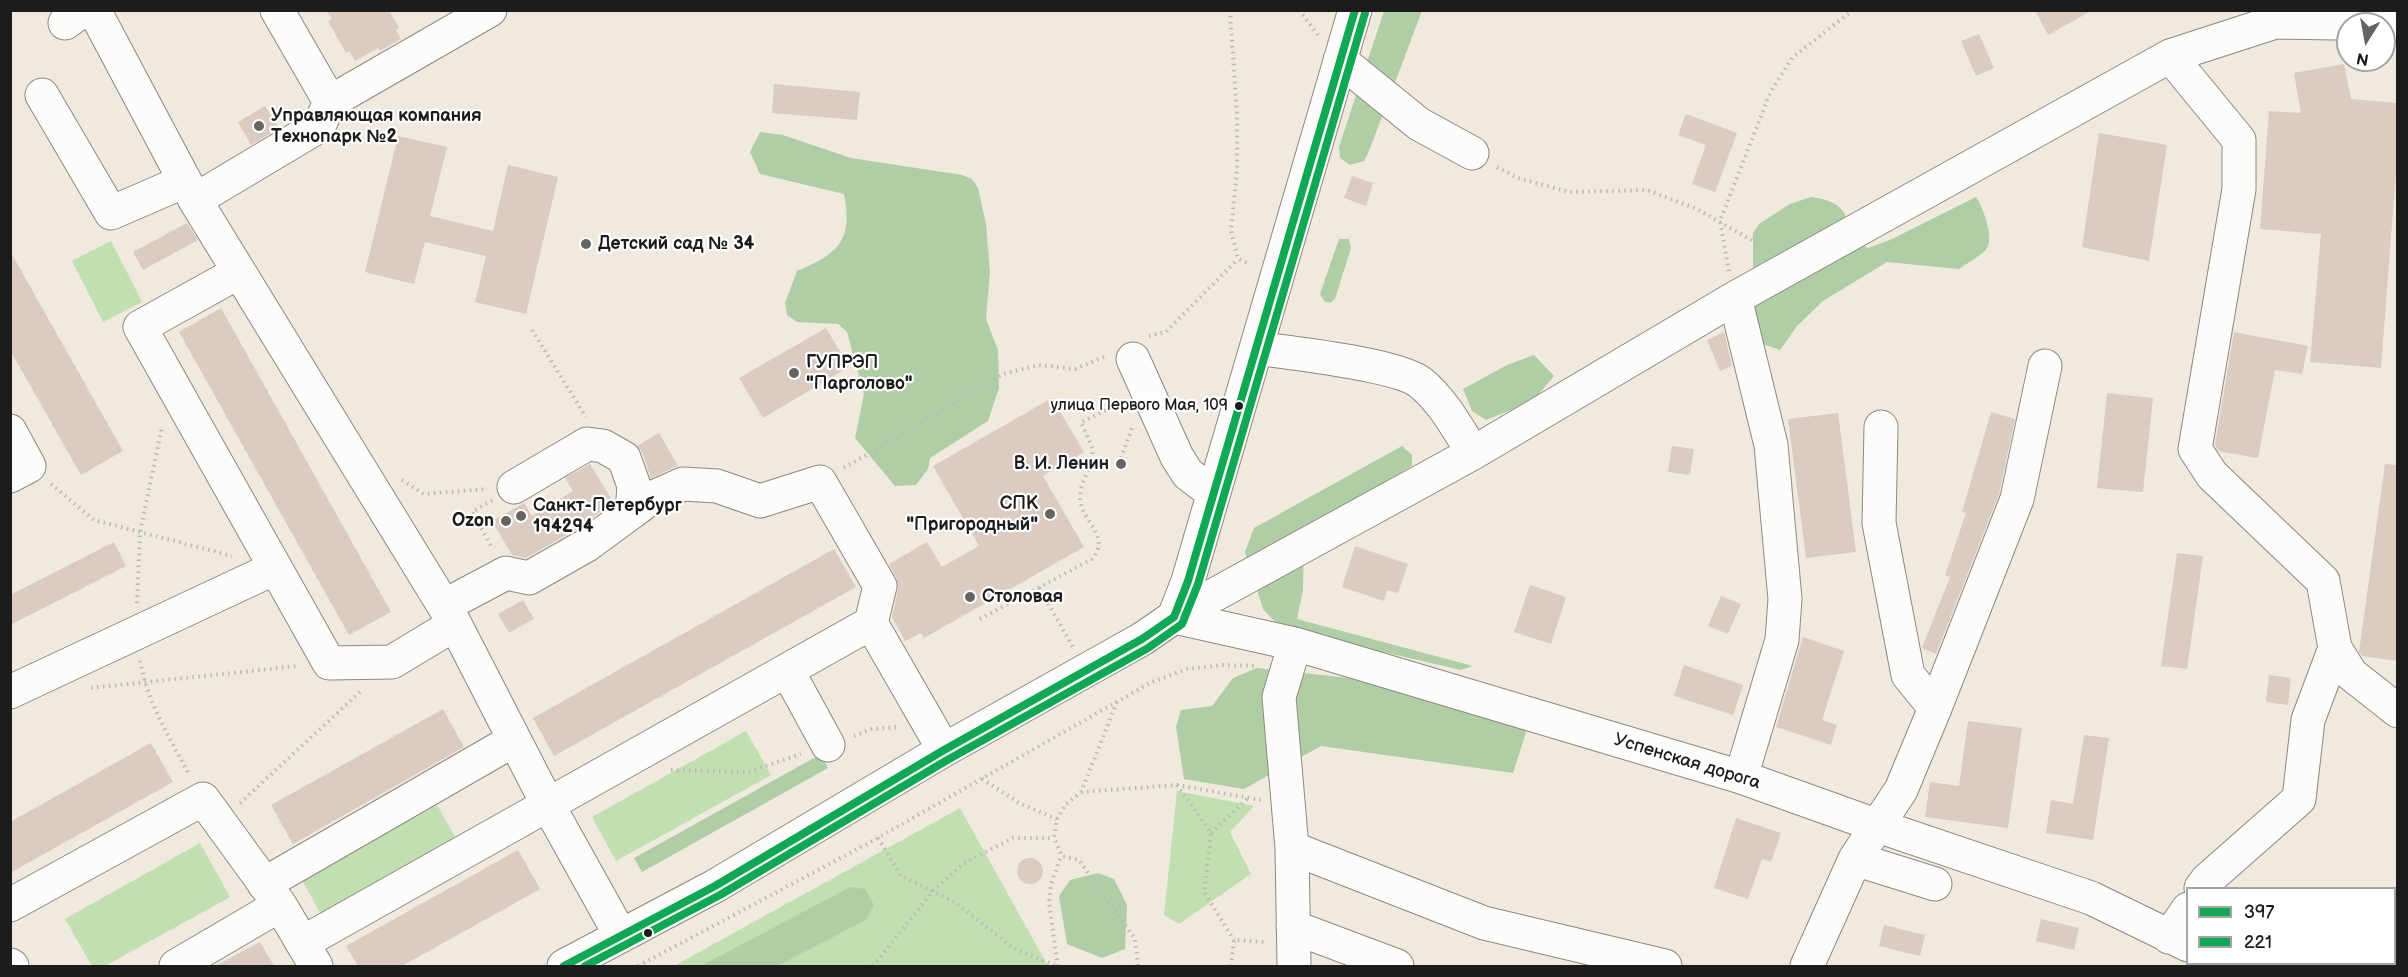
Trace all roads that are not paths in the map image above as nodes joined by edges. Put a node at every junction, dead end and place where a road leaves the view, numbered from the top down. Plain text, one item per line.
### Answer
1 (277, 10) edge
2 (490, 10) edge
3 (1355, 10) edge
4 (80, 15) edge
5 (2397, 24) edge
6 (2170, 56) junction
7 (1340, 60) junction
8 (42, 95) dead end
9 (330, 102) junction
10 (1472, 153) road end
11 (190, 191) junction
12 (239, 272) junction
13 (1735, 298) junction
14 (1256, 348) junction
15 (1129, 350) road end
16 (2045, 366) dead end
17 (1881, 427) dead end
18 (10, 431) edge
19 (1473, 453) junction
20 (20, 471) edge
21 (514, 487) road end
22 (1213, 493) junction
23 (632, 512) junction
24 (275, 568) junction
25 (449, 615) junction
26 (1174, 617) junction
27 (872, 623) junction
28 (2335, 648) junction
29 (1291, 657) junction
30 (787, 670) junction
31 (10, 692) edge
32 (1935, 708) junction
33 (2397, 711) edge
34 (937, 737) junction
35 (514, 740) junction
36 (828, 745) road end
37 (1741, 777) junction
38 (548, 805) junction
39 (1878, 826) junction
40 (1292, 848) junction
41 (1855, 860) junction
42 (1935, 884) dead end
43 (2202, 887) edge
44 (272, 895) junction
45 (10, 905) edge
46 (2186, 913) edge
47 (621, 936) junction
48 (2178, 941) edge
49 (1294, 945) edge
50 (309, 955) edge
51 (176, 966) edge
52 (564, 966) edge
53 (1397, 966) edge
54 (1665, 966) edge
55 (1807, 966) edge

1 - 9 street
2 - 9 street
3 - 7 street
4 - 11 street
5 - 6 street
6 - 13 street
6 - 28 street
7 - 10 street
7 - 14 street
8 - 11 street
9 - 11 street
11 - 12 street
12 - 24 street
12 - 25 street
13 - 19 street
13 - 37 street
14 - 19 street
14 - 22 street
15 - 22 street
16 - 32 street
17 - 32 street
18 - 20 street
19 - 26 street
21 - 23 street
22 - 26 street
23 - 25 street
23 - 27 street
24 - 25 street
24 - 31 street
25 - 35 street
26 - 29 street, Успенская дорога
26 - 34 street
27 - 30 street
27 - 34 street
28 - 33 street
28 - 43 street
29 - 37 street, Успенская дорога
29 - 40 street
30 - 36 street
30 - 38 street
32 - 39 street
34 - 47 street
35 - 38 street
35 - 44 street
37 - 39 street, Успенская дорога
38 - 47 street
38 - 50 street
39 - 41 street
39 - 48 street, Успенская дорога
40 - 49 street
40 - 54 street
41 - 42 street
41 - 55 street
44 - 45 street
44 - 50 street
44 - 51 street
46 - 48 street
47 - 52 street
49 - 53 street

